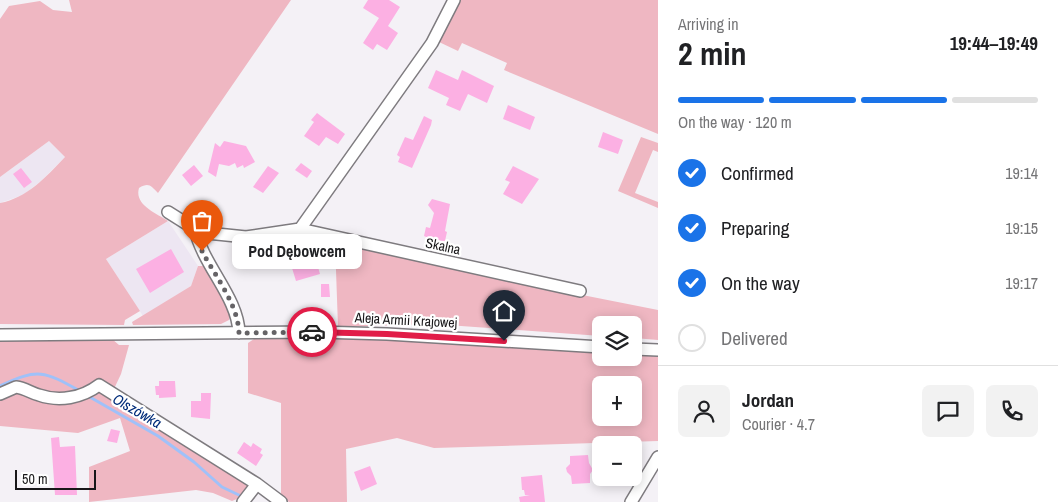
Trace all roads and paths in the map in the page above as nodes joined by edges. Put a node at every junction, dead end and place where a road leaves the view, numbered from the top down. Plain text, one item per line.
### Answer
1 (454, 0) edge
2 (168, 212) dead end
3 (195, 229) junction
4 (300, 229) junction
5 (580, 291) dead end
6 (239, 333) junction
7 (0, 335) edge
8 (592, 346) edge
9 (642, 349) edge
10 (658, 350) edge
11 (0, 394) edge
12 (658, 457) edge
13 (254, 488) junction
14 (243, 502) edge
15 (281, 502) edge
16 (631, 502) edge

1 - 4 street
2 - 3 street, Skalna
3 - 4 street, Skalna
3 - 6 street
4 - 5 street, Skalna
6 - 7 street, Aleja Armii Krajowej
6 - 8 street, Aleja Armii Krajowej
9 - 10 street
11 - 13 street
12 - 16 street
13 - 14 street
13 - 15 street

